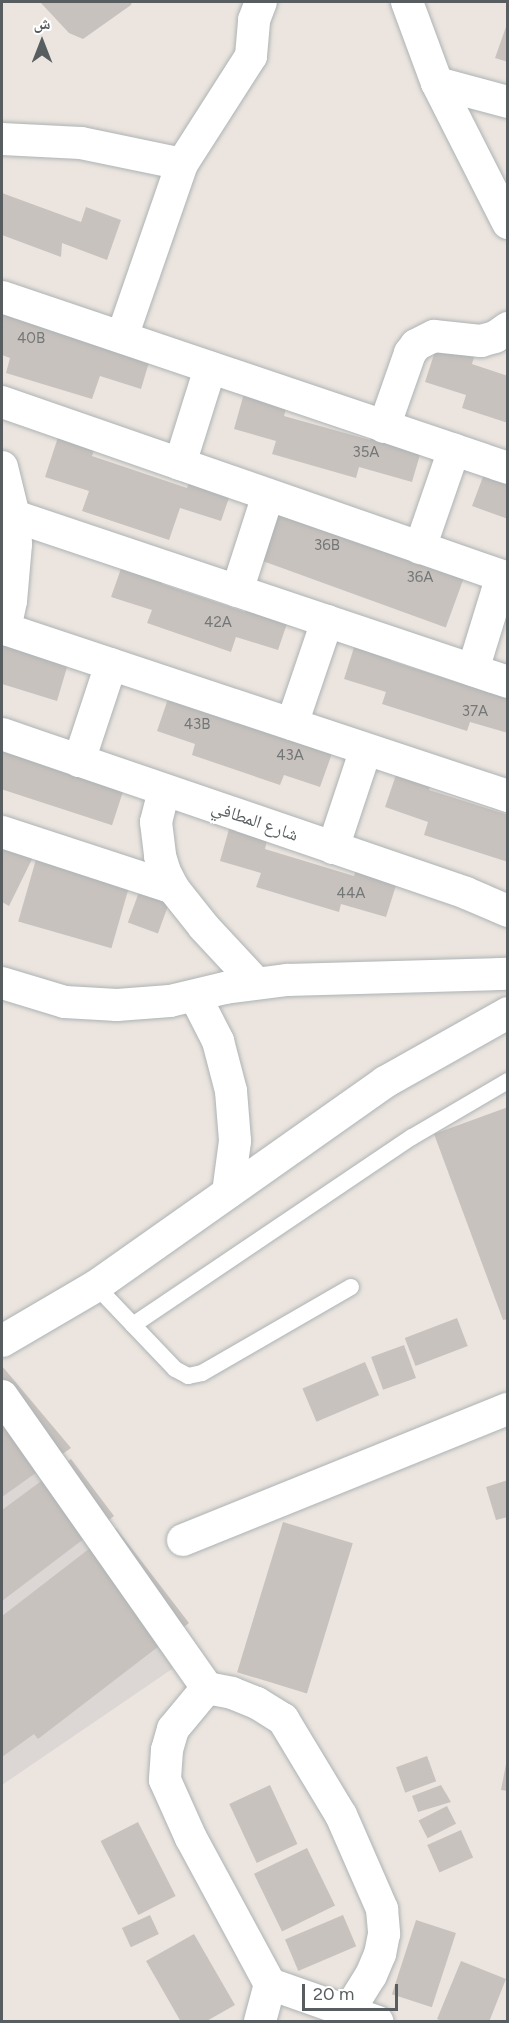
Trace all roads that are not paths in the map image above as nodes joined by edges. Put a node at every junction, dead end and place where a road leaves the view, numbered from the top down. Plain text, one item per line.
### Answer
1 (261, 2) edge
2 (407, 2) edge
3 (437, 83) junction
4 (507, 102) edge
5 (2, 139) edge
6 (182, 164) junction
7 (507, 223) edge
8 (2, 297) edge
9 (507, 328) edge
10 (122, 337) junction
11 (468, 342) junction
12 (507, 356) edge
13 (210, 368) junction
14 (2, 402) edge
15 (384, 427) junction
16 (454, 450) junction
17 (180, 464) junction
18 (2, 467) edge
19 (507, 468) edge
20 (268, 495) junction
21 (14, 516) junction
22 (420, 548) junction
23 (505, 577) edge
24 (237, 591) junction
25 (327, 621) junction
26 (3, 629) edge
27 (111, 664) junction
28 (473, 670) junction
29 (507, 682) edge
30 (292, 724) junction
31 (2, 734) edge
32 (366, 749) junction
33 (79, 761) junction
34 (164, 790) junction
35 (507, 795) edge
36 (2, 832) edge
37 (333, 848) junction
38 (172, 888) junction
39 (507, 911) edge
40 (507, 974) edge
41 (2, 983) edge
42 (256, 983) junction
43 (195, 996) junction
44 (507, 1013) edge
45 (507, 1081) edge
46 (228, 1192) junction
47 (96, 1286) junction
48 (351, 1287) dead end
49 (134, 1325) junction
50 (2, 1341) edge
51 (2, 1396) edge
52 (507, 1409) edge
53 (183, 1540) dead end
54 (207, 1688) junction
55 (270, 1984) junction
56 (348, 2012) junction
57 (260, 2022) edge
58 (378, 2022) edge

1 - 6 street
2 - 3 street
3 - 4 street
3 - 7 street
5 - 6 street
6 - 10 street
8 - 10 street
9 - 11 street
10 - 13 street
11 - 12 street
11 - 15 street
13 - 15 street
13 - 17 street
14 - 17 street
15 - 16 street
16 - 19 street
16 - 22 street
17 - 20 street
18 - 21 street
20 - 22 street
20 - 24 street
21 - 24 street
21 - 26 street
22 - 23 street
23 - 28 street
24 - 25 street
25 - 28 street
25 - 30 street
26 - 27 street
27 - 30 street
27 - 33 street
28 - 29 street
30 - 32 street
31 - 33 street, شارع المطافي
32 - 35 street
32 - 37 street
33 - 34 street, شارع المطافي
34 - 37 street, شارع المطافي
34 - 38 street
36 - 38 street
37 - 39 street, شارع المطافي
38 - 42 street
40 - 42 street
41 - 43 street
42 - 43 street
43 - 46 street
44 - 46 street
45 - 49 lane
46 - 47 street
47 - 49 lane
47 - 50 street
48 - 49 lane
51 - 54 street
52 - 53 street
54 - 55 street
54 - 56 street
55 - 56 street
55 - 57 street
56 - 58 street

